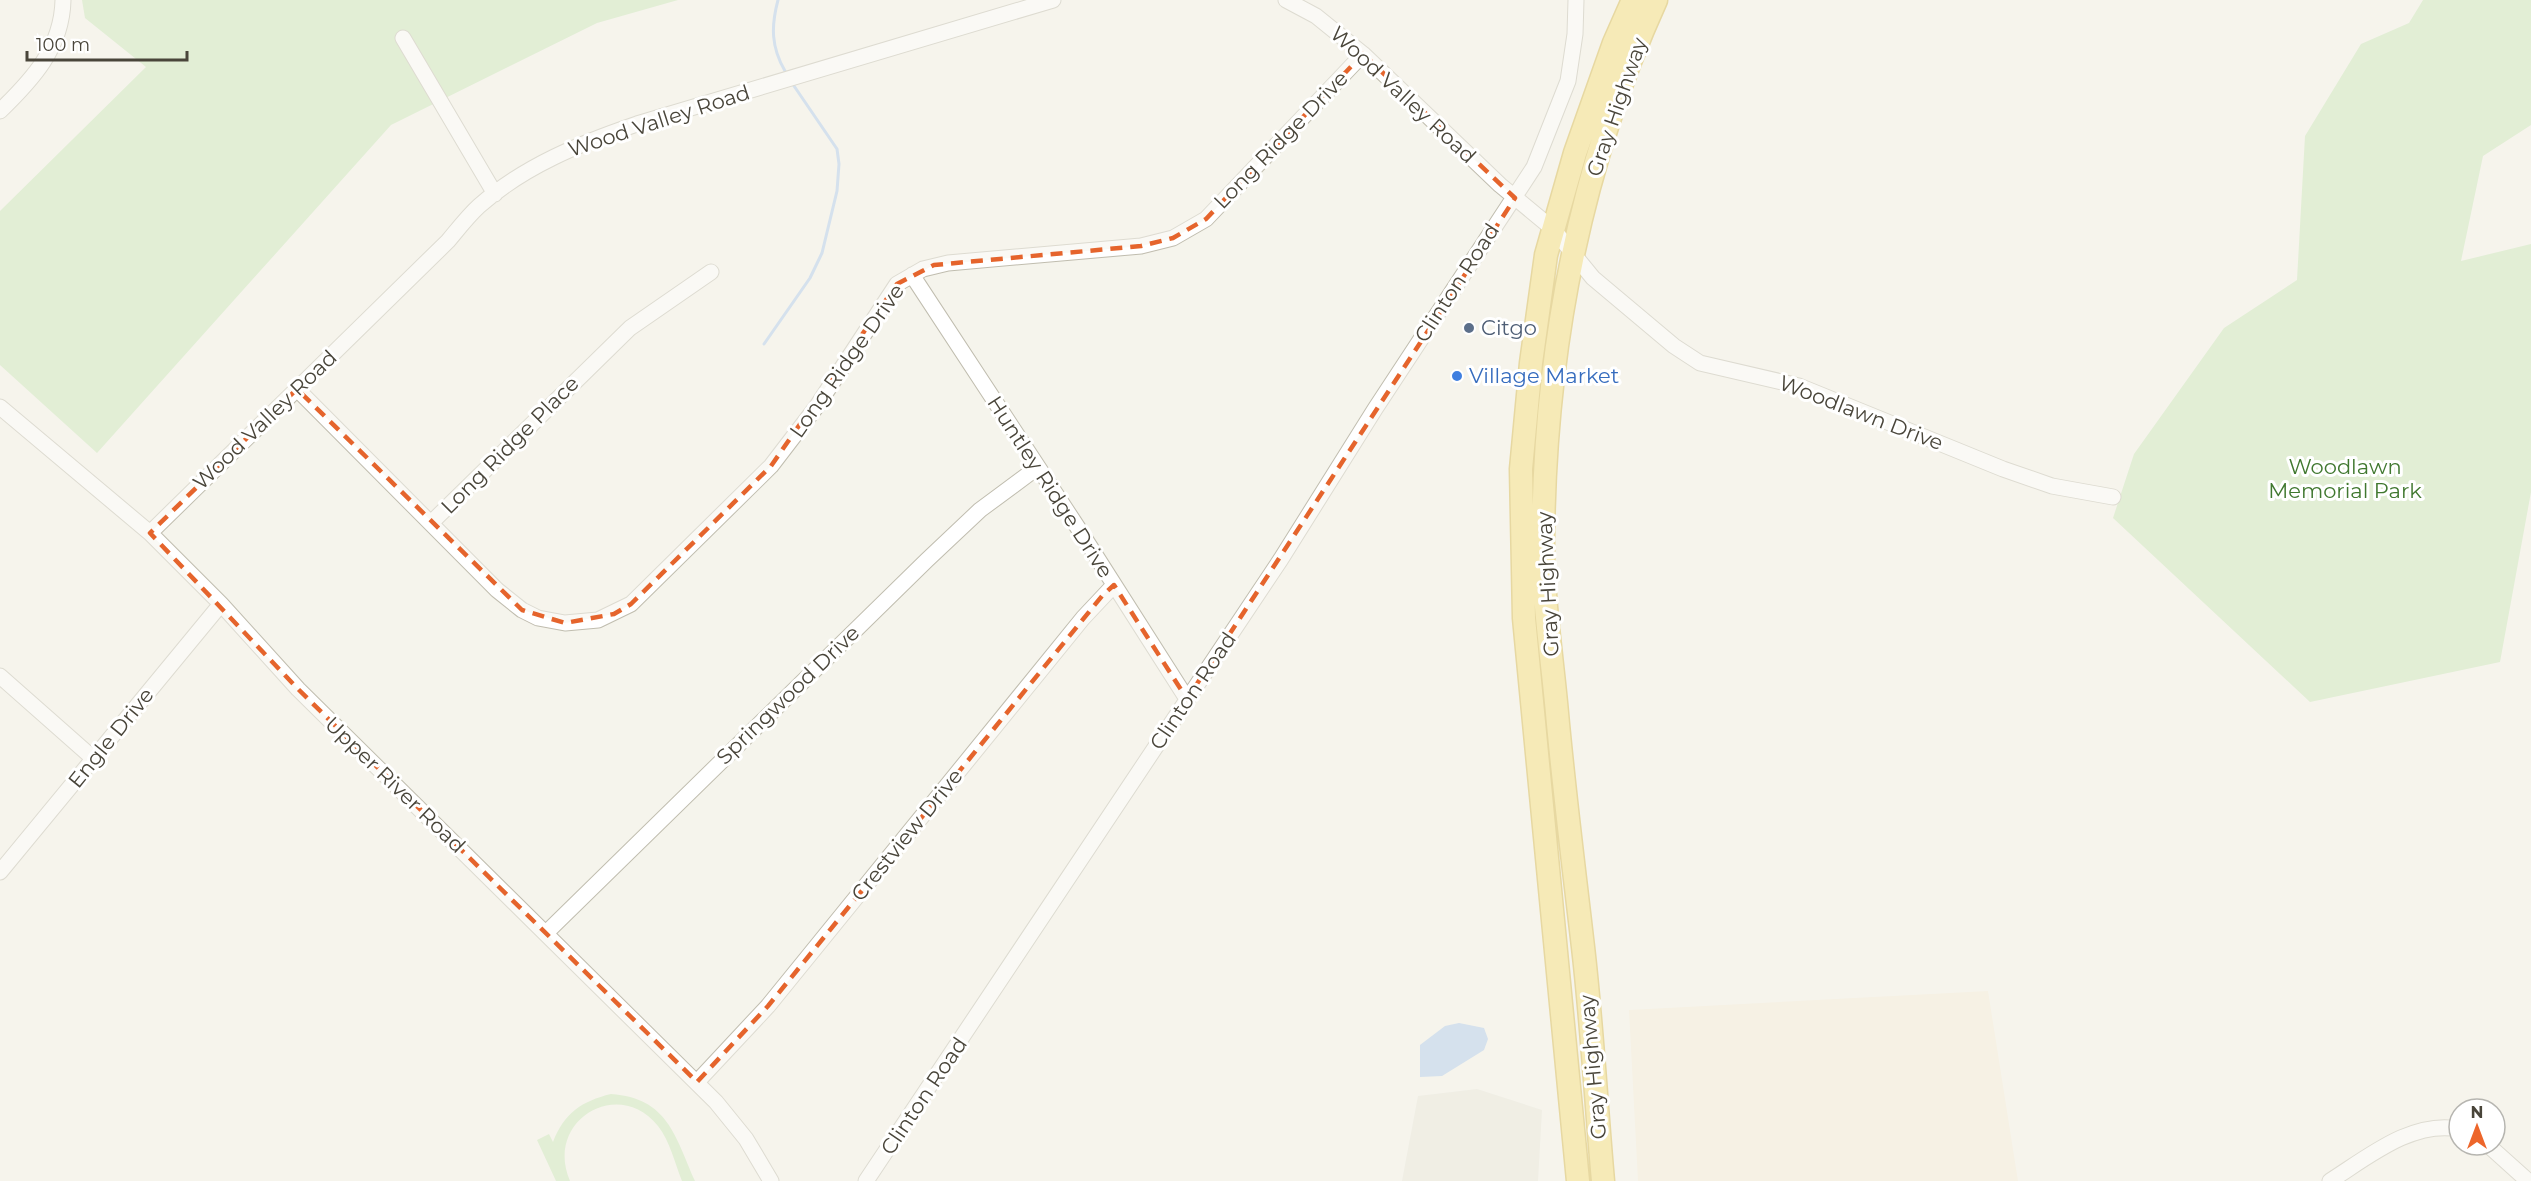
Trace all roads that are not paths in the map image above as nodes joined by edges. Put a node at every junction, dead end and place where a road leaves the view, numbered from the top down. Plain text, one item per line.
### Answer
1 (63, 0) edge
2 (1053, 0) edge
3 (1286, 0) edge
4 (1576, 0) edge
5 (1633, 0) edge
6 (1656, 0) edge
7 (403, 38) dead end
8 (1363, 54) junction
9 (0, 111) edge
10 (495, 194) junction
11 (1515, 198) junction
12 (1553, 229) junction
13 (1571, 254) junction
14 (711, 272) dead end
15 (912, 275) junction
16 (297, 389) junction
17 (0, 407) edge
18 (1038, 467) junction
19 (2113, 497) dead end
20 (431, 523) junction
21 (150, 533) junction
22 (1114, 585) junction
23 (221, 604) junction
24 (0, 676) edge
25 (1187, 699) junction
26 (94, 759) junction
27 (0, 872) edge
28 (546, 933) junction
29 (697, 1082) junction
30 (2447, 1129) edge
31 (2501, 1157) edge
32 (771, 1181) edge
33 (866, 1181) edge
34 (1578, 1181) edge
35 (1603, 1181) edge
36 (2330, 1181) edge
37 (2528, 1181) edge

1 - 9 street
2 - 10 street, Wood Valley Road
3 - 8 street, Wood Valley Road
4 - 11 street, Clinton Road
5 - 12 highway, Gray Highway
6 - 13 highway, Gray Highway
7 - 10 street
8 - 11 street, Wood Valley Road
8 - 15 street, Long Ridge Drive
10 - 16 street, Wood Valley Road
11 - 12 street, Wood Valley Road
11 - 25 street, Clinton Road
12 - 13 street, Woodlawn Drive
12 - 34 highway, Gray Highway
13 - 19 street, Woodlawn Drive
13 - 35 highway, Gray Highway
14 - 20 street, Long Ridge Place
15 - 18 street, Huntley Ridge Drive
15 - 20 street, Long Ridge Drive
16 - 20 street, Long Ridge Place
16 - 21 street, Wood Valley Road
17 - 21 street, Upper River Road
18 - 22 street, Huntley Ridge Drive
18 - 28 street, Springwood Drive
21 - 23 street, Upper River Road
22 - 25 street, Huntley Ridge Drive
22 - 29 street, Crestview Drive
23 - 26 street, Engle Drive
23 - 28 street, Upper River Road
24 - 26 street
25 - 33 street, Clinton Road
26 - 27 street, Engle Drive
28 - 29 street, Upper River Road
29 - 32 street, Upper River Road
30 - 36 street
31 - 37 street

